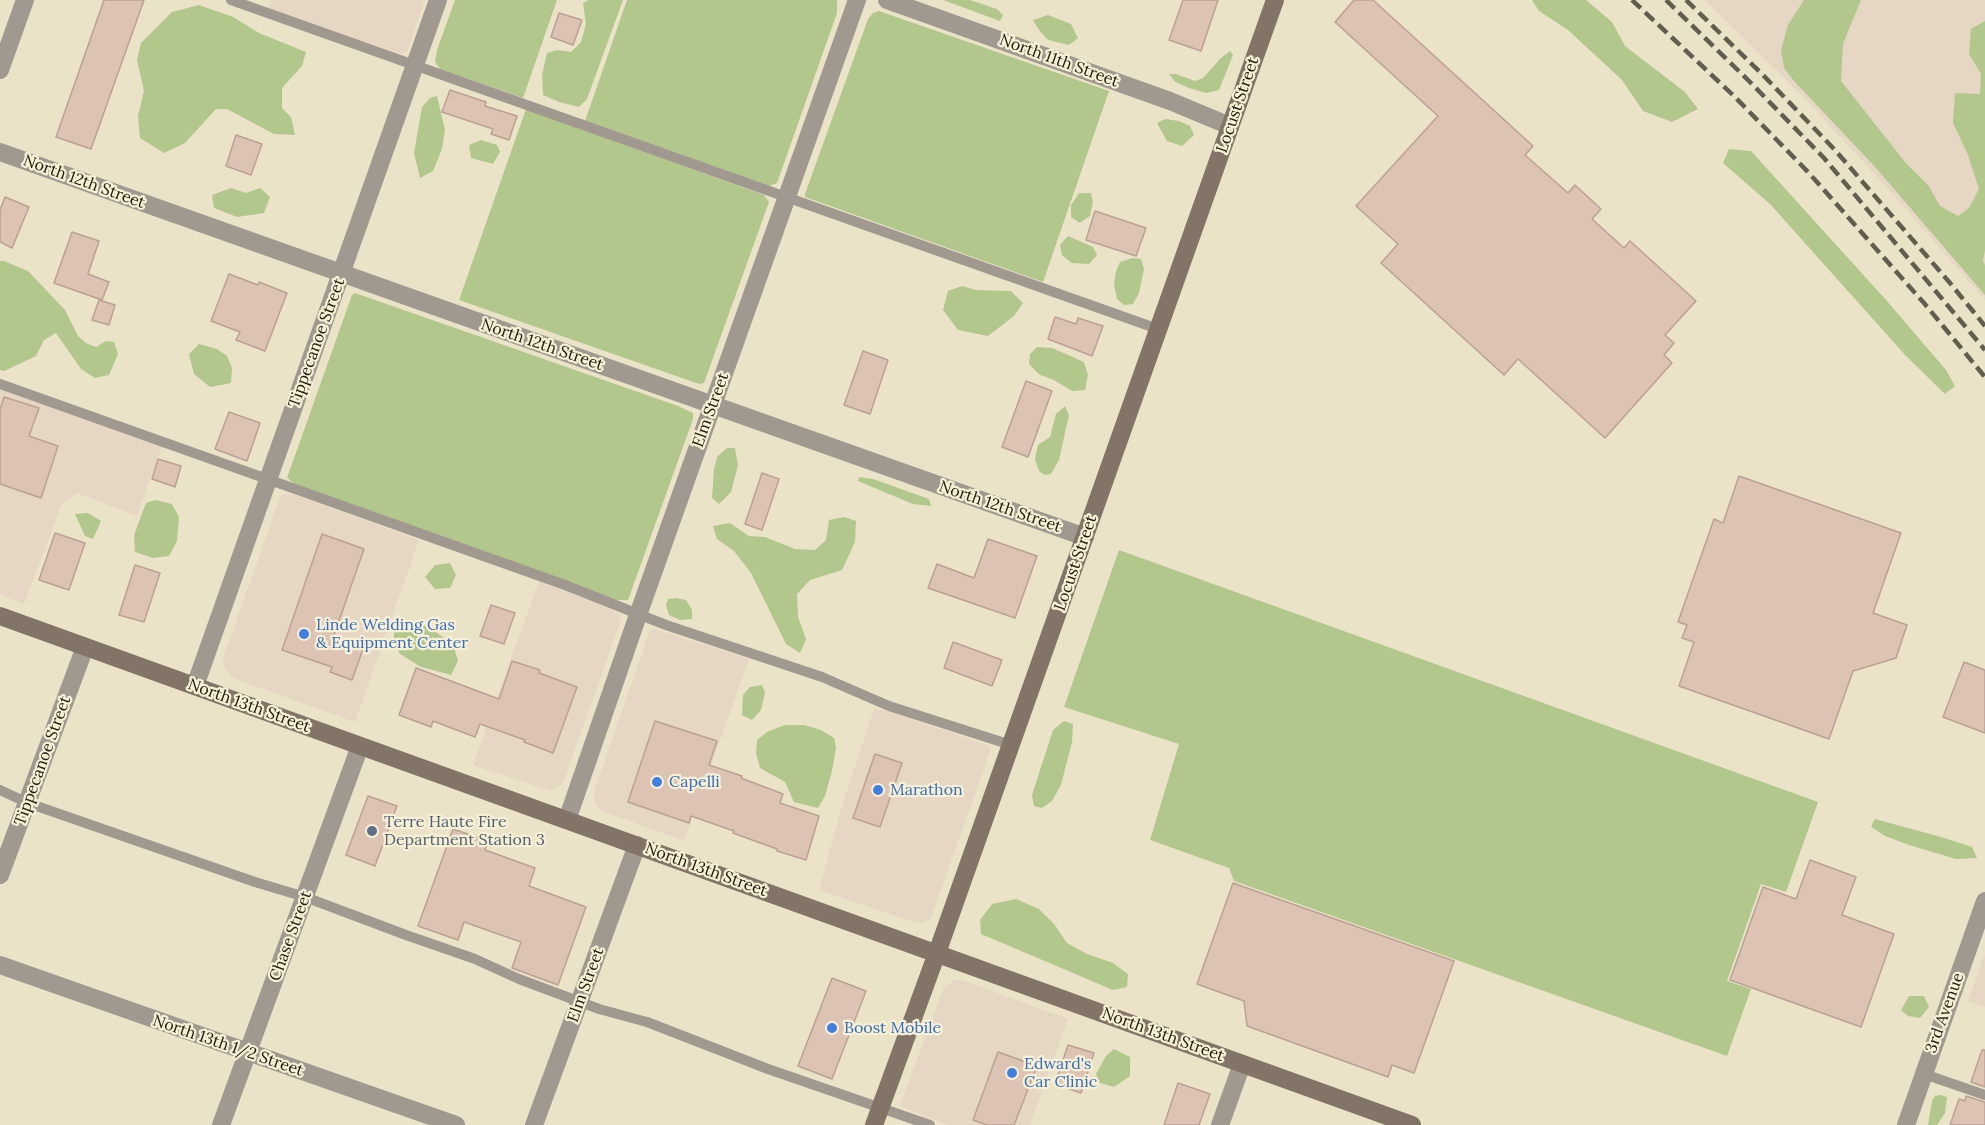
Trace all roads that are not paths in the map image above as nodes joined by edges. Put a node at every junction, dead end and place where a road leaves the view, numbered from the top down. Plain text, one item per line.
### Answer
1 (25, 0) edge
2 (231, 0) edge
3 (438, 0) edge
4 (857, 0) edge
5 (887, 0) edge
6 (1275, 0) edge
7 (415, 64) junction
8 (0, 70) edge
9 (1230, 126) junction
10 (0, 152) edge
11 (787, 198) junction
12 (342, 274) junction
13 (1158, 329) junction
14 (0, 384) edge
15 (713, 405) junction
16 (269, 481) junction
17 (1085, 537) junction
18 (638, 615) junction
19 (0, 616) edge
20 (85, 647) junction
21 (195, 686) junction
22 (1011, 745) junction
23 (360, 746) junction
24 (0, 790) edge
25 (28, 803) junction
26 (567, 820) junction
27 (637, 845) junction
28 (0, 875) edge
29 (305, 897) junction
30 (1985, 901) edge
31 (937, 953) junction
32 (0, 965) edge
33 (581, 1002) junction
34 (249, 1054) junction
35 (1242, 1064) junction
36 (1924, 1074) junction
37 (1985, 1095) edge
38 (877, 1116) edge
39 (221, 1125) edge
40 (456, 1125) edge
41 (534, 1125) edge
42 (930, 1125) edge
43 (1220, 1125) edge
44 (1412, 1125) edge
45 (1905, 1125) edge

1 - 8 street
2 - 7 lane
3 - 7 street, Tippecanoe Street
4 - 11 street, Elm Street
5 - 9 street, North 11th Street
6 - 9 main road, Locust Street
7 - 11 lane
7 - 12 street, Tippecanoe Street
9 - 13 main road, Locust Street
10 - 12 street, North 12th Street
11 - 13 lane
11 - 15 street, Elm Street
12 - 15 street, North 12th Street
12 - 16 street, Tippecanoe Street
13 - 17 main road, Locust Street
14 - 16 lane
15 - 17 street, North 12th Street
15 - 18 street, Elm Street
16 - 18 lane
16 - 21 street, Tippecanoe Street
17 - 22 main road, Locust Street
18 - 22 lane
18 - 26 street, Elm Street
19 - 20 main road, North 13th Street
20 - 21 main road, North 13th Street
20 - 25 street, Tippecanoe Street
21 - 23 main road, North 13th Street
22 - 31 main road, Locust Street
23 - 26 main road, North 13th Street
23 - 29 street, Chase Street
24 - 25 lane
25 - 28 street, Tippecanoe Street
25 - 29 lane
26 - 27 main road, North 13th Street
27 - 31 main road, North 13th Street
27 - 33 street, Elm Street
29 - 33 lane
29 - 34 street, Chase Street
30 - 36 street, 3rd Avenue
31 - 35 main road, North 13th Street
31 - 38 main road, Locust Street
32 - 34 street, North 13th 1/2 Street
33 - 38 lane
33 - 41 street, Elm Street
34 - 39 street, Chase Street
34 - 40 street, North 13th 1/2 Street
35 - 43 street
35 - 44 main road, North 13th Street
36 - 37 lane
36 - 45 street, 3rd Avenue
38 - 42 lane

